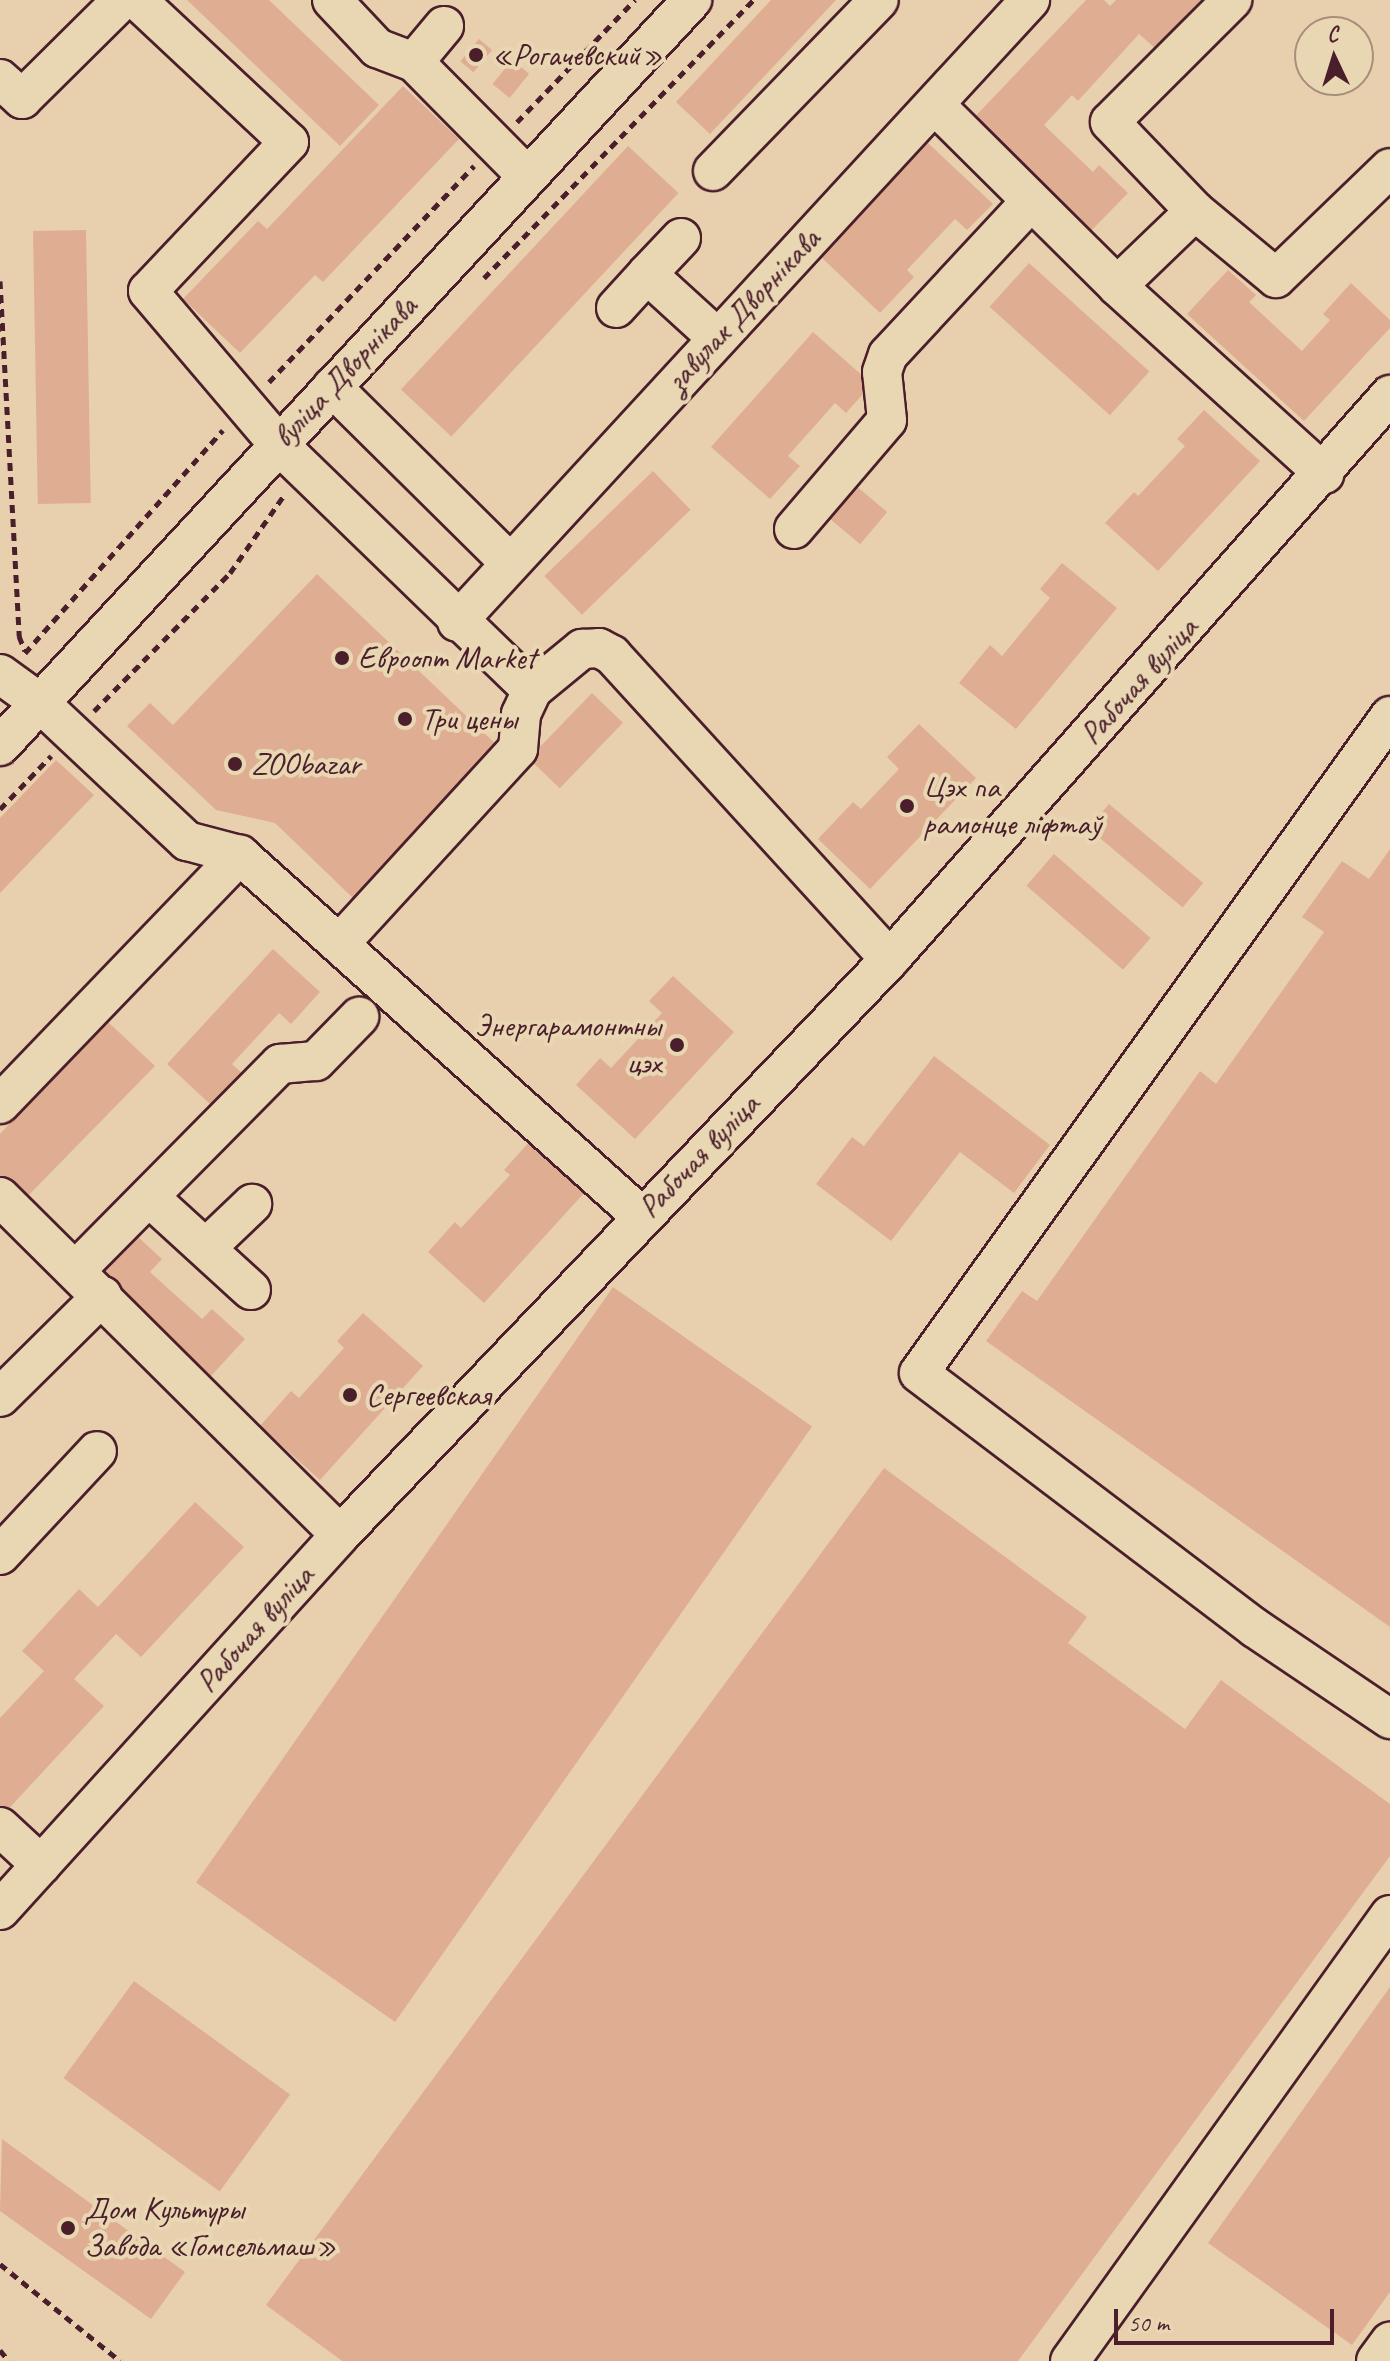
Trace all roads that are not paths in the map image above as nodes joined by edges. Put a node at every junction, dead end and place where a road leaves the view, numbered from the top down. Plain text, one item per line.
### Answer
1 (122, 0) edge
2 (137, 0) edge
3 (332, 0) edge
4 (692, 0) edge
5 (879, 0) edge
6 (1030, 0) edge
7 (1232, 0) edge
8 (444, 26) dead end
9 (414, 62) junction
10 (0, 79) edge
11 (935, 105) junction
12 (1390, 168) edge
13 (713, 171) dead end
14 (527, 176) junction
15 (1030, 202) junction
16 (1195, 211) junction
17 (681, 238) dead end
18 (647, 274) junction
19 (1117, 286) junction
20 (616, 308) dead end
21 (717, 338) junction
22 (332, 387) junction
23 (1390, 395) edge
24 (291, 456) junction
25 (1324, 474) junction
26 (794, 529) dead end
27 (510, 563) junction
28 (457, 622) junction
29 (10, 667) edge
30 (532, 690) junction
31 (50, 693) junction
32 (1390, 716) edge
33 (0, 746) edge
34 (240, 855) junction
35 (341, 942) junction
36 (890, 959) junction
37 (359, 1017) dead end
38 (0, 1104) edge
39 (0, 1197) edge
40 (149, 1197) junction
41 (252, 1204) dead end
42 (641, 1216) junction
43 (206, 1248) junction
44 (76, 1270) junction
45 (251, 1290) dead end
46 (102, 1296) junction
47 (0, 1397) edge
48 (97, 1451) dead end
49 (7, 1534) edge
50 (340, 1535) junction
51 (1390, 1719) edge
52 (0, 1827) edge
53 (41, 1865) junction
54 (0, 1910) edge
55 (1390, 1915) edge
56 (1390, 2342) edge
57 (1070, 2361) edge
58 (1376, 2361) edge

1 - 10 street
2 - 24 street
3 - 9 street
4 - 14 street, вуліца Дворнікава
5 - 13 street
6 - 11 street, завулак Дворнікава
7 - 16 street
8 - 9 street
9 - 14 street
11 - 15 street
11 - 21 street, завулак Дворнікава
12 - 16 street
14 - 22 street, вуліца Дворнікава
15 - 19 street
15 - 26 street
16 - 19 street
17 - 18 street
18 - 20 street
18 - 21 street
19 - 25 street
21 - 27 street, завулак Дворнікава
22 - 24 street, вуліца Дворнікава
22 - 27 street
23 - 25 street, Рабочая вуліца
24 - 28 street
24 - 31 street, вуліца Дворнікава
25 - 36 street, Рабочая вуліца
27 - 28 street, завулак Дворнікава
28 - 30 street
29 - 31 street
30 - 35 street
30 - 36 street
31 - 33 street, вуліца Дворнікава
31 - 34 street
32 - 51 street
34 - 35 street
34 - 38 street
35 - 42 street
36 - 42 street, Рабочая вуліца
37 - 40 street
39 - 44 street
40 - 43 street
40 - 44 street
41 - 43 street
42 - 50 street, Рабочая вуліца
43 - 45 street
44 - 46 street
46 - 47 street
46 - 50 street
48 - 49 street
50 - 53 street, Рабочая вуліца
52 - 53 street
53 - 54 street, Рабочая вуліца
55 - 57 street
56 - 58 street

